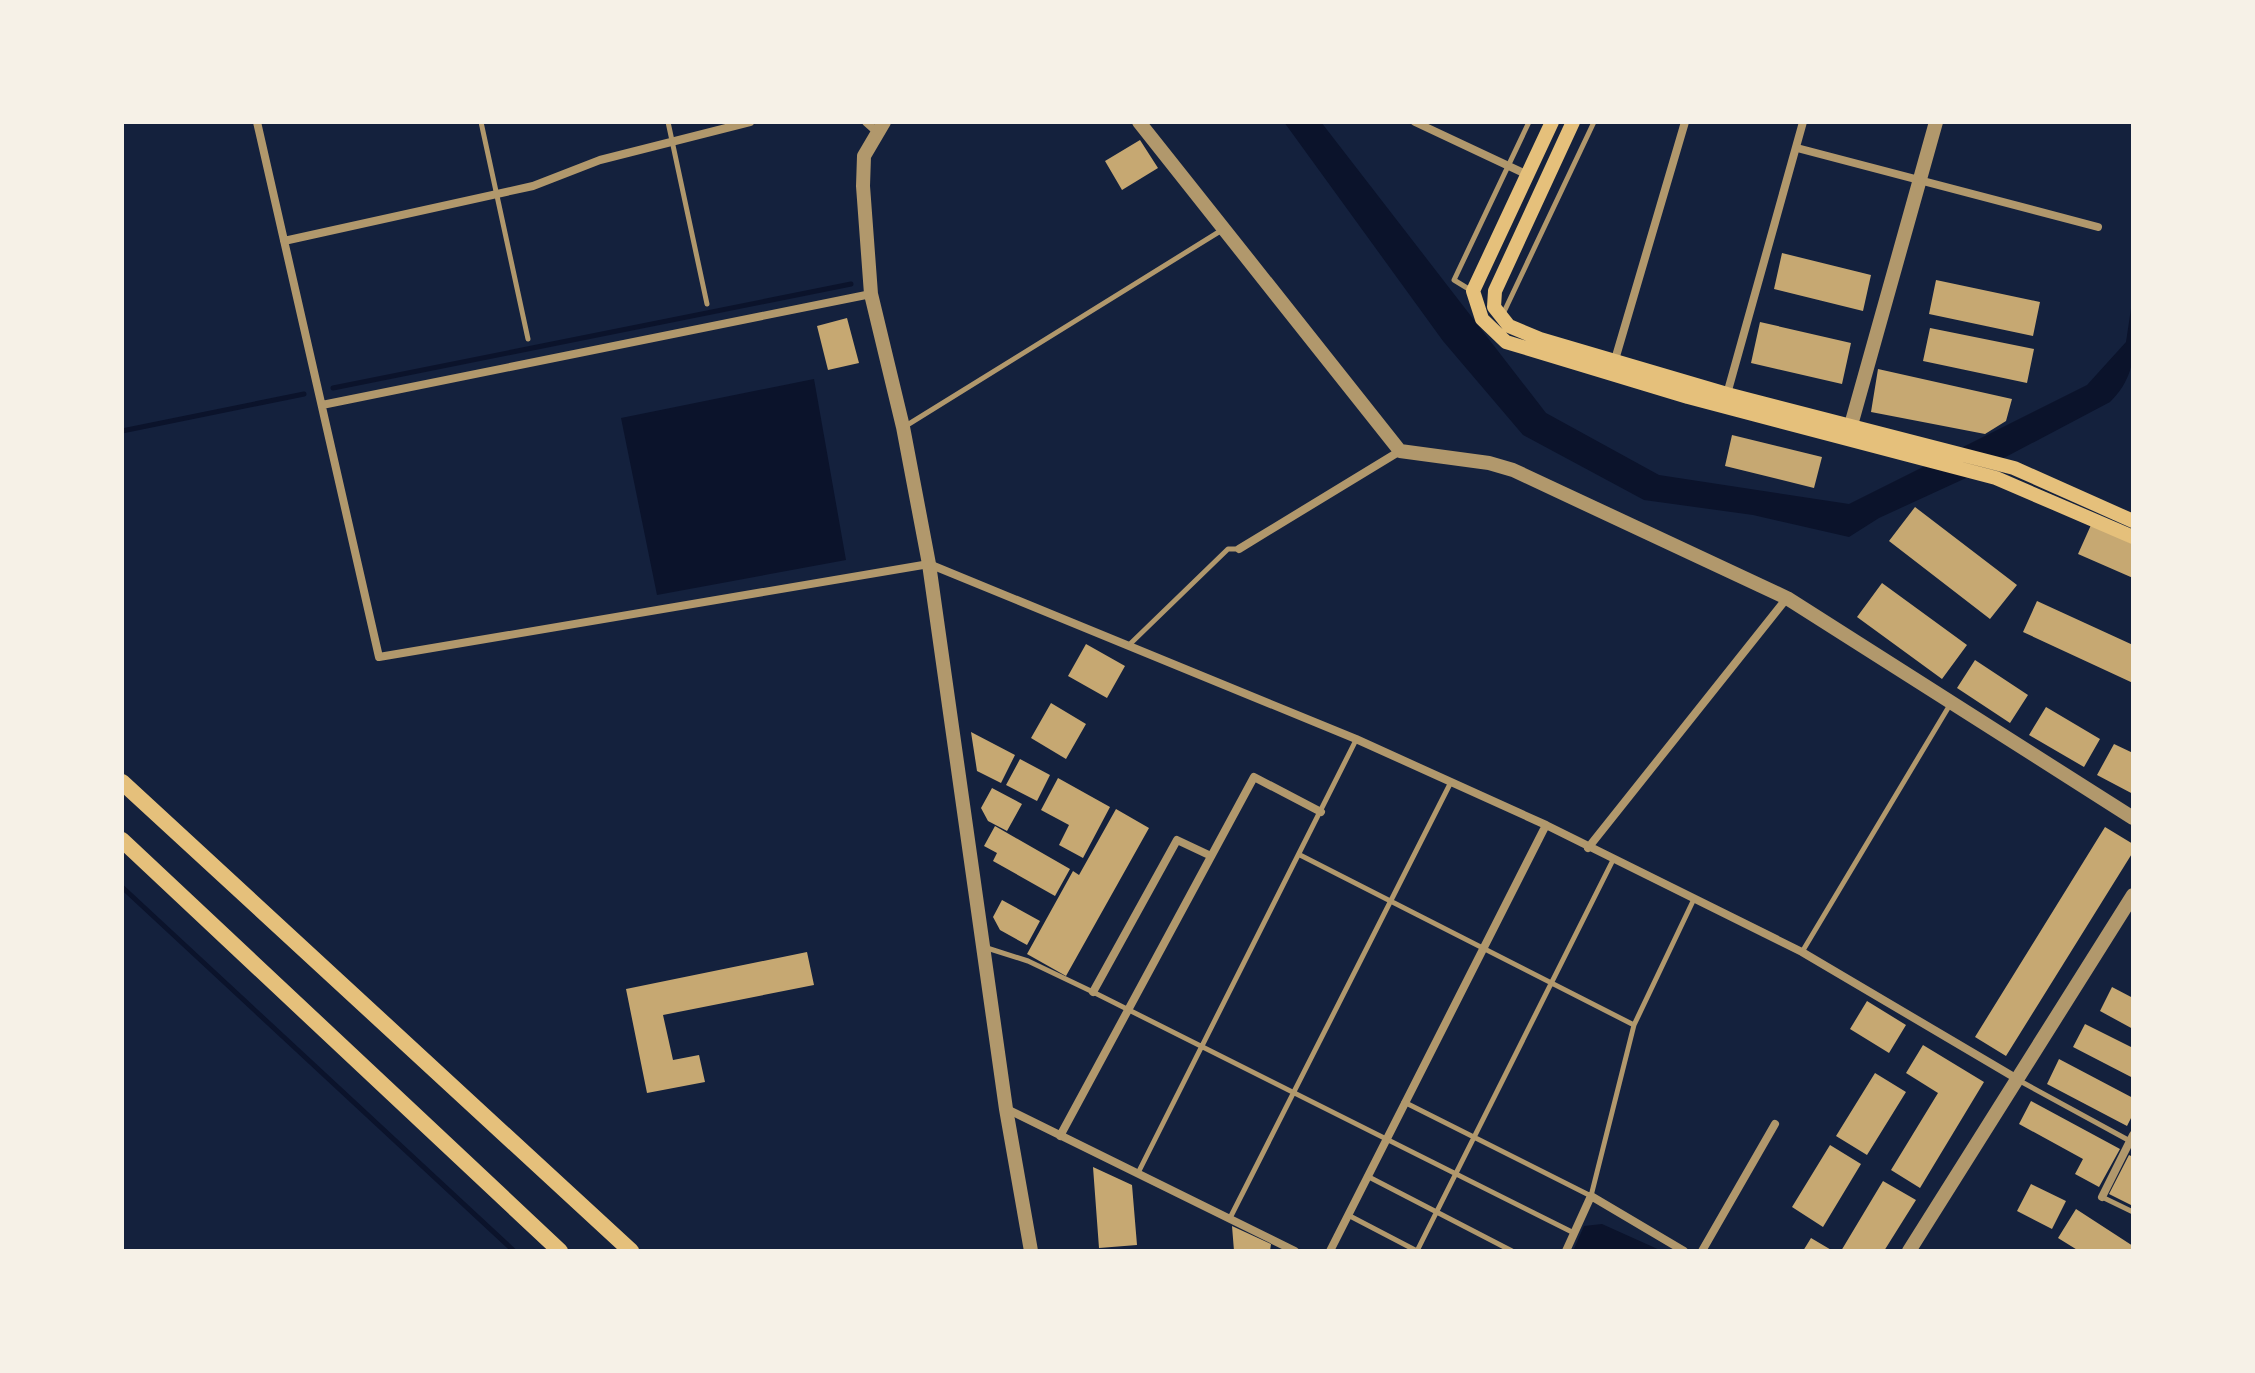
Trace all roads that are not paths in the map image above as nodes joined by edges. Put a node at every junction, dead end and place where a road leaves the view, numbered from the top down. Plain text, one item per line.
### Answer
1 (257, 122) edge
2 (481, 122) edge
3 (668, 122) edge
4 (750, 122) edge
5 (1139, 122) edge
6 (1415, 122) edge
7 (1529, 122) edge
8 (1552, 122) edge
9 (1573, 122) edge
10 (1594, 122) edge
11 (1685, 122) edge
12 (1803, 122) edge
13 (1936, 122) edge
14 (875, 125) edge
15 (673, 142) junction
16 (1797, 148) junction
17 (1508, 166) junction
18 (1528, 175) junction
19 (1919, 180) junction
20 (497, 194) junction
21 (2098, 227) dead end
22 (1226, 228) junction
23 (284, 241) junction
24 (1473, 291) junction
25 (871, 294) junction
26 (707, 304) dead end
27 (1501, 318) junction
28 (528, 339) dead end
29 (1538, 345) junction
30 (1614, 363) junction
31 (1727, 394) junction
32 (322, 405) junction
33 (1851, 425) junction
34 (903, 427) junction
35 (1400, 451) junction
36 (2133, 521) edge
37 (2133, 537) edge
38 (1239, 549) joint
39 (929, 564) junction
40 (1787, 598) junction
41 (1129, 645) junction
42 (1951, 702) junction
43 (1356, 739) junction
44 (122, 782) edge
45 (1451, 782) junction
46 (1321, 812) junction
47 (2133, 818) edge
48 (1546, 825) junction
49 (122, 840) edge
50 (1588, 848) junction
51 (1300, 855) junction
52 (1211, 856) junction
53 (1613, 860) junction
54 (2133, 895) edge
55 (1694, 899) junction
56 (1391, 901) junction
57 (982, 946) junction
58 (1482, 949) junction
59 (1802, 952) junction
60 (1552, 984) junction
61 (1093, 992) junction
62 (1125, 1010) junction
63 (1634, 1025) junction
64 (1201, 1047) junction
65 (2019, 1080) junction
66 (1294, 1093) junction
67 (1403, 1102) junction
68 (1006, 1109) junction
69 (1775, 1124) dead end
70 (1060, 1136) junction
71 (1474, 1137) junction
72 (1383, 1139) junction
73 (2132, 1140) edge
74 (1138, 1173) junction
75 (1455, 1174) junction
76 (1366, 1176) junction
77 (1591, 1196) junction
78 (2102, 1197) joint
79 (1436, 1212) junction
80 (2133, 1212) edge
81 (1347, 1215) junction
82 (1230, 1218) junction
83 (1574, 1233) junction
84 (560, 1251) edge
85 (631, 1251) edge
86 (1031, 1251) edge
87 (1295, 1251) edge
88 (1330, 1251) edge
89 (1417, 1251) edge
90 (1512, 1251) edge
91 (1566, 1251) edge
92 (1684, 1251) edge
93 (1702, 1251) edge
94 (1909, 1251) edge

1 - 23 street
2 - 20 lane
3 - 15 lane
4 - 15 street
5 - 22 street
6 - 17 street
7 - 17 lane
8 - 18 main road
9 - 27 main road
10 - 27 lane
11 - 30 street
12 - 16 street
13 - 19 street
14 - 25 street
15 - 20 street
15 - 26 lane
16 - 19 street
16 - 31 street
17 - 18 street
17 - 24 lane
18 - 24 main road
19 - 21 street
19 - 33 street
20 - 23 street
20 - 28 lane
22 - 34 lane
22 - 35 street
23 - 32 street
24 - 29 main road
25 - 32 street
25 - 34 street
27 - 29 main road
29 - 30 main road
29 - 37 main road
30 - 31 main road
31 - 33 main road
32 - 39 street
33 - 36 main road
34 - 39 street
35 - 38 street
35 - 40 street
38 - 41 lane
39 - 41 street
39 - 57 street
40 - 42 street
40 - 50 street
41 - 43 street
42 - 47 street
42 - 59 lane
43 - 45 street
43 - 46 lane
44 - 85 main road
45 - 48 street
45 - 56 lane
46 - 51 lane
46 - 52 street
48 - 50 street
48 - 58 street
49 - 84 main road
50 - 53 street
51 - 56 lane
51 - 64 lane
52 - 61 street
52 - 62 street
53 - 55 street
53 - 60 lane
54 - 65 street
55 - 59 street
55 - 63 lane
56 - 58 lane
56 - 66 lane
57 - 61 lane
57 - 68 street
58 - 60 lane
58 - 67 street
59 - 65 street
60 - 63 lane
60 - 71 lane
61 - 62 lane
62 - 64 lane
62 - 70 street
63 - 77 lane
64 - 66 lane
64 - 74 lane
65 - 73 lane
65 - 94 street
66 - 72 lane
66 - 82 lane
67 - 71 lane
67 - 72 street
68 - 70 street
68 - 86 street
69 - 93 street
70 - 74 street
71 - 75 lane
71 - 77 lane
72 - 75 lane
72 - 76 street
73 - 78 street
74 - 82 street
75 - 79 lane
75 - 83 lane
76 - 79 lane
76 - 81 street
77 - 83 street
77 - 92 street
78 - 80 lane
79 - 89 lane
79 - 90 lane
81 - 88 street
81 - 89 lane
82 - 87 street
83 - 91 street

